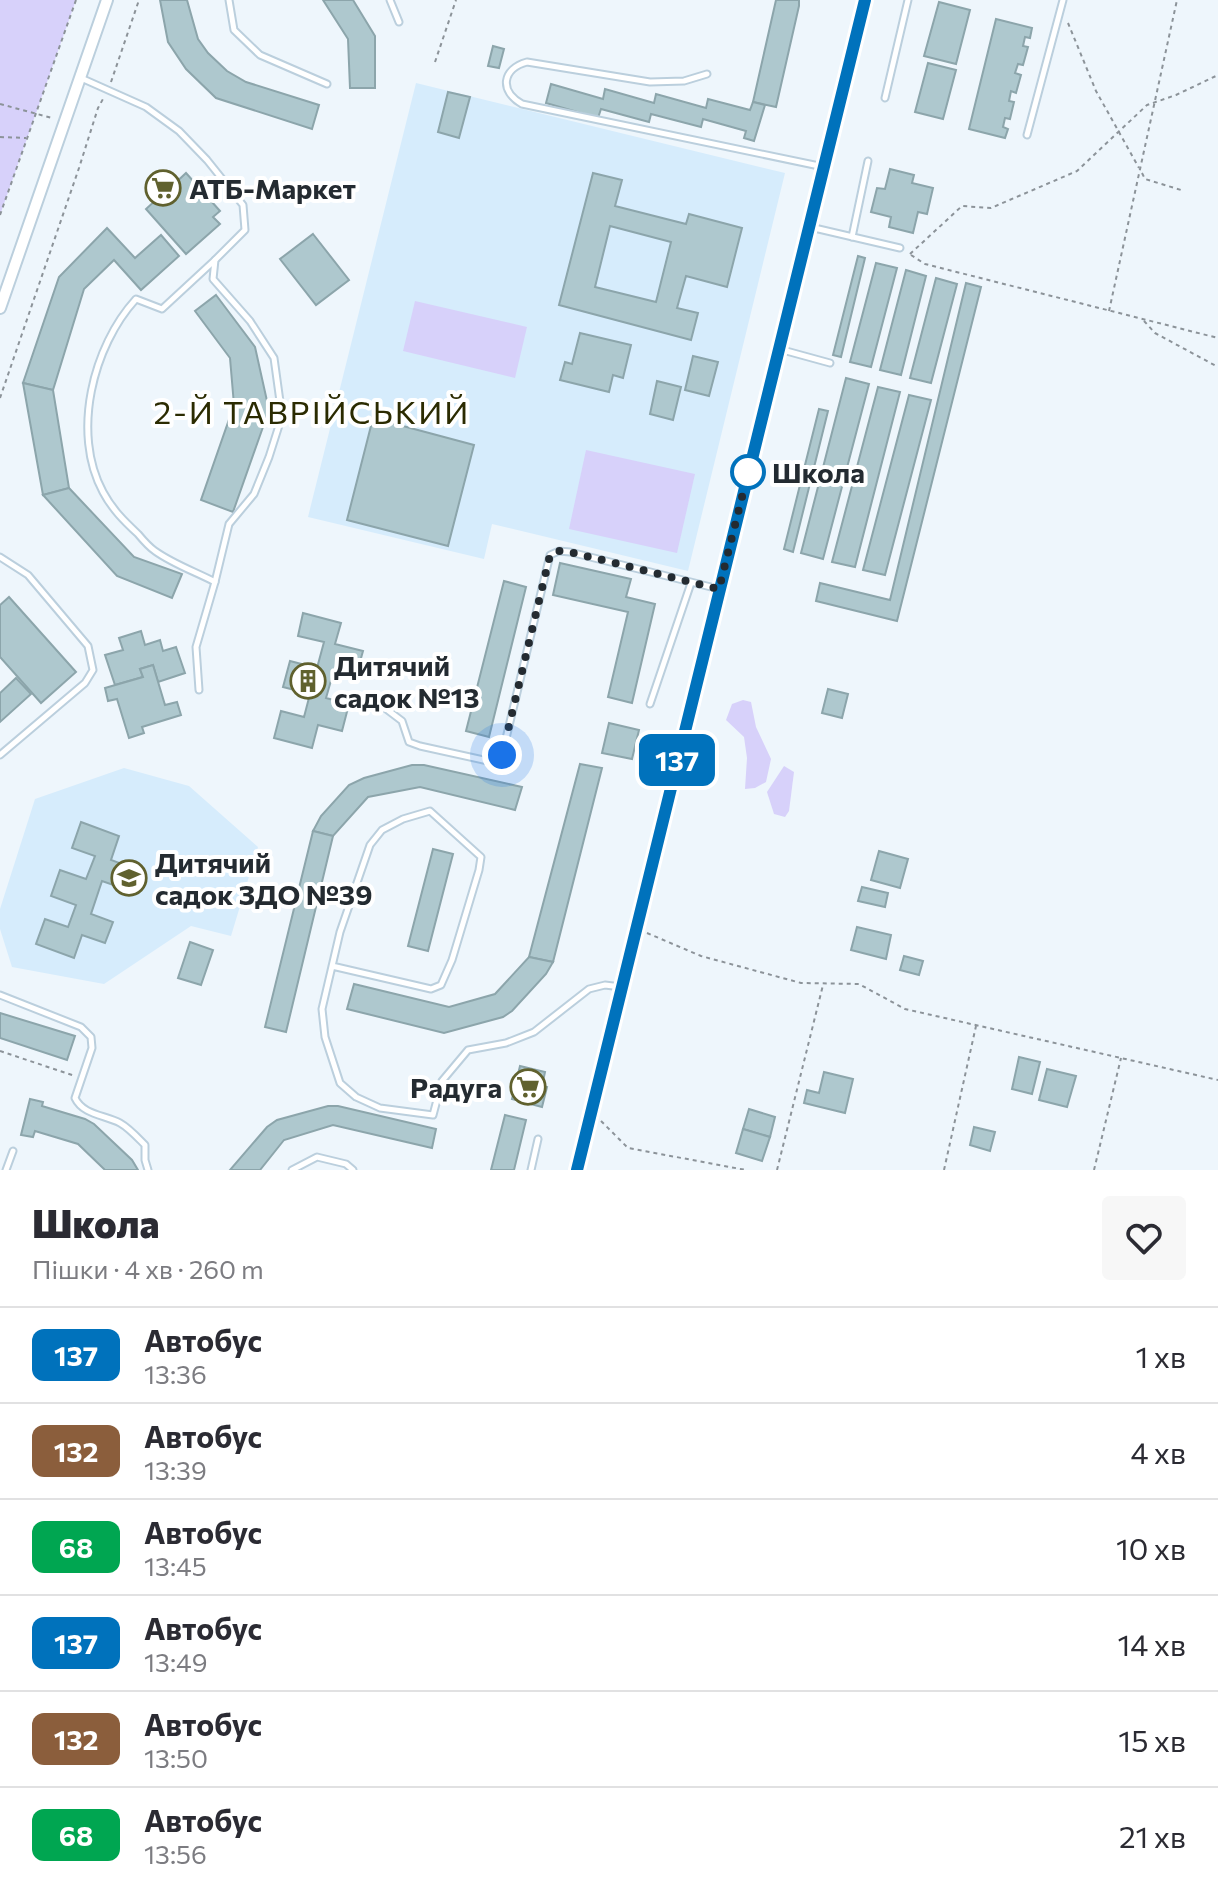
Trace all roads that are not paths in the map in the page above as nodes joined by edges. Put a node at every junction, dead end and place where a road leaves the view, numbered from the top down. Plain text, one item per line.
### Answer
1 (107, 0) edge
2 (229, 0) edge
3 (390, 0) edge
4 (865, 0) edge
5 (908, 0) edge
6 (1062, 3) edge
7 (399, 22) dead end
8 (707, 74) dead end
9 (80, 78) junction
10 (327, 84) dead end
11 (885, 98) dead end
12 (1027, 135) dead end
13 (868, 161) dead end
14 (825, 167) junction
15 (810, 227) junction
16 (852, 237) junction
17 (900, 248) dead end
18 (215, 260) junction
19 (0, 308) edge
20 (778, 349) junction
21 (830, 363) dead end
22 (0, 557) edge
23 (215, 582) junction
24 (691, 583) junction
25 (719, 589) junction
26 (199, 690) dead end
27 (377, 702) dead end
28 (650, 704) dead end
29 (0, 755) edge
30 (332, 966) junction
31 (621, 987) junction
32 (0, 995) edge
33 (538, 1139) dead end
34 (13, 1151) dead end
35 (6, 1170) edge
36 (148, 1170) edge
37 (292, 1170) edge
38 (353, 1170) edge
39 (531, 1170) edge
40 (577, 1170) edge

1 - 9 street
2 - 10 lane
3 - 7 lane
4 - 14 street
5 - 11 lane
6 - 12 lane
8 - 14 lane
9 - 18 lane
9 - 19 street
13 - 16 lane
14 - 15 street
15 - 16 lane
15 - 20 street
16 - 17 lane
18 - 23 lane
18 - 23 lane
20 - 21 lane
20 - 25 street
22 - 29 lane
23 - 26 lane
24 - 25 lane
24 - 27 lane
24 - 28 lane
25 - 31 street
30 - 30 lane
30 - 31 lane
31 - 40 street
32 - 36 lane
33 - 39 lane
34 - 35 lane
37 - 38 lane

